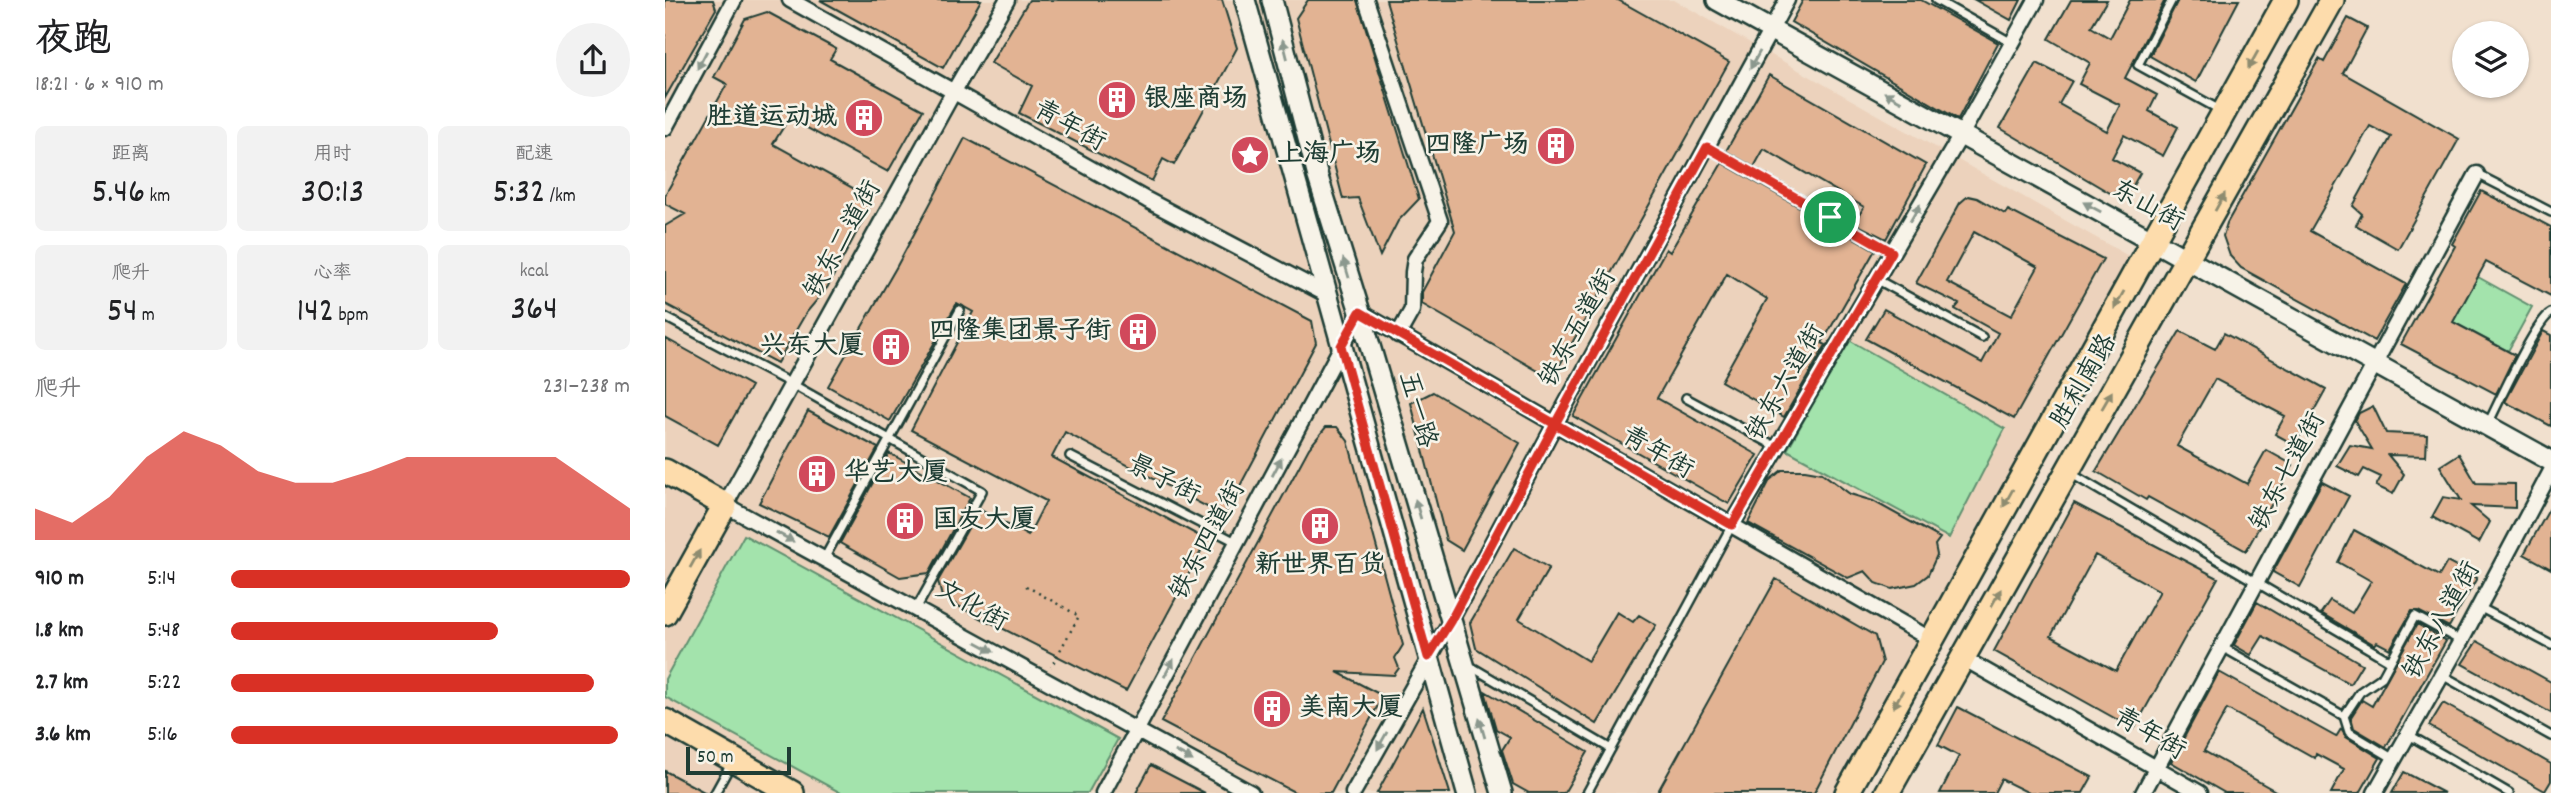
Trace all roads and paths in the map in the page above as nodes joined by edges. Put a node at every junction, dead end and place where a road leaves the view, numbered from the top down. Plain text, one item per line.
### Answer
1 (734, 0) edge
2 (790, 0) edge
3 (1007, 0) edge
4 (1245, 0) edge
5 (1366, 0) edge
6 (1717, 0) edge
7 (1787, 0) edge
8 (1935, 0) edge
9 (2036, 0) edge
10 (2172, 0) edge
11 (2286, 0) edge
12 (2332, 0) edge
13 (1275, 2) edge
14 (1771, 30) junction
15 (2012, 43) junction
16 (954, 91) junction
17 (2223, 112) junction
18 (665, 128) edge
19 (1961, 135) junction
20 (1707, 147) junction
21 (2477, 174) joint
22 (2551, 212) edge
23 (2152, 240) junction
24 (1892, 252) junction
25 (2188, 260) junction
26 (1876, 279) junction
27 (1326, 294) junction
28 (960, 310) dead end
29 (1360, 312) junction
30 (2551, 313) edge
31 (665, 317) edge
32 (1398, 335) junction
33 (1982, 337) dead end
34 (1341, 346) junction
35 (2375, 363) junction
36 (792, 384) junction
37 (1686, 398) dead end
38 (1555, 424) junction
39 (2487, 425) junction
40 (889, 440) junction
41 (1778, 447) junction
42 (1070, 456) dead end
43 (2551, 461) edge
44 (665, 471) edge
45 (2066, 471) junction
46 (2551, 471) edge
47 (725, 505) junction
48 (1732, 525) junction
49 (1236, 542) junction
50 (824, 559) junction
51 (2257, 582) junction
52 (1026, 586) dead end
53 (2480, 607) junction
54 (916, 609) junction
55 (665, 613) edge
56 (1451, 620) junction
57 (1930, 639) junction
58 (2461, 641) junction
59 (2551, 645) edge
60 (2222, 647) junction
61 (1428, 657) junction
62 (1963, 658) junction
63 (2390, 661) junction
64 (1463, 662) junction
65 (2442, 675) junction
66 (1045, 680) junction
67 (2344, 716) junction
68 (665, 721) edge
69 (1136, 729) junction
70 (2408, 735) junction
71 (2551, 736) edge
72 (1611, 749) junction
73 (2394, 758) junction
74 (733, 760) junction
75 (2157, 768) junction
76 (715, 793) edge
77 (792, 793) edge
78 (1103, 793) edge
79 (1251, 793) edge
80 (1353, 793) edge
81 (1467, 793) edge
82 (1501, 793) edge
83 (1587, 793) edge
84 (1847, 793) edge
85 (1887, 793) edge
86 (2143, 793) edge
87 (2200, 793) edge
88 (2375, 793) edge
89 (2509, 793) edge

1 -> 18 street
2 - 16 street, 青年街
3 - 16 street, 铁东二道街
4 - 27 main road, 五一路
5 - 32 street
6 - 14 main road, 东山街
7 - 14 street, 铁东五道街
8 - 15 lane
9 - 15 street, 铁东六道街
10 - 17 lane
11 -> 17 main road, 胜利南路
25 -> 12 main road, 胜利南路
29 -> 13 main road, 五一路
19 -> 14 main road, 东山街
14 -> 20 street, 铁东五道街
15 - 19 street, 铁东六道街
16 - 27 street, 青年街
16 - 36 street, 铁东二道街
17 - 23 main road, 胜利南路
23 -> 19 main road, 东山街
24 -> 19 street, 铁东六道街
20 - 24 lane
20 - 38 street, 铁东五道街
21 - 22 lane
21 - 35 street, 铁东七道街
23 - 25 main road, 东山街
23 -> 57 main road, 胜利南路
24 - 26 street, 铁东六道街
25 - 35 main road, 东山街
45 -> 25 main road, 胜利南路
26 - 33 lane
26 - 41 street, 铁东六道街
27 - 34 main road, 五一路
28 - 40 lane
29 - 32 street, 青年街
29 - 34 street, 铁东四道街
56 -> 29 main road, 五一路
30 - 39 lane
31 - 36 lane
32 - 38 street, 青年街
49 -> 34 street, 铁东四道街
34 - 61 main road, 五一路
35 - 39 main road, 东山街
35 - 51 street, 铁东七道街
36 - 40 lane
36 - 47 street, 铁东二道街
37 - 41 lane
38 - 48 street, 青年街
38 - 56 street, 铁东五道街
39 - 43 main road, 东山街
40 - 50 lane
40 - 54 lane
41 - 48 street, 铁东六道街
42 - 49 lane, 景子街
44 - 47 main road, 文化街
45 - 51 lane
62 -> 45 main road, 胜利南路
46 - 53 street, 铁东八道街
47 -> 50 street, 文化街
55 -> 47 main road
48 - 57 street, 青年街
48 - 72 lane, 铁东六道街
69 -> 49 street, 铁东四道街
50 - 54 street, 文化街
51 - 60 street, 铁东七道街
51 - 63 lane
52 - 66 path
53 - 58 street, 铁东八道街
53 - 59 lane
54 -> 66 street, 文化街
56 - 61 street, 铁东五道街
56 - 64 main road, 五一路
57 -> 84 main road, 胜利南路
58 - 63 lane
58 - 65 street, 铁东八道街
60 - 67 lane
60 - 75 street, 铁东七道街
61 -> 80 street, 铁东五道街
61 - 81 main road, 五一路
62 - 75 street, 青年街
62 - 85 main road, 胜利南路
63 - 67 lane
64 - 72 lane
82 -> 64 main road, 五一路
65 - 70 street, 铁东八道街
65 - 71 lane
66 - 69 street, 文化街
67 - 73 lane
68 - 74 main road
69 - 78 street, 铁东四道街
69 -> 79 street, 文化街
70 - 73 street, 铁东八道街
70 - 89 lane
72 - 83 lane, 铁东六道街
73 - 88 street, 铁东八道街
74 - 76 lane
74 - 77 main road
75 - 86 street, 铁东七道街
75 - 87 street, 青年街

